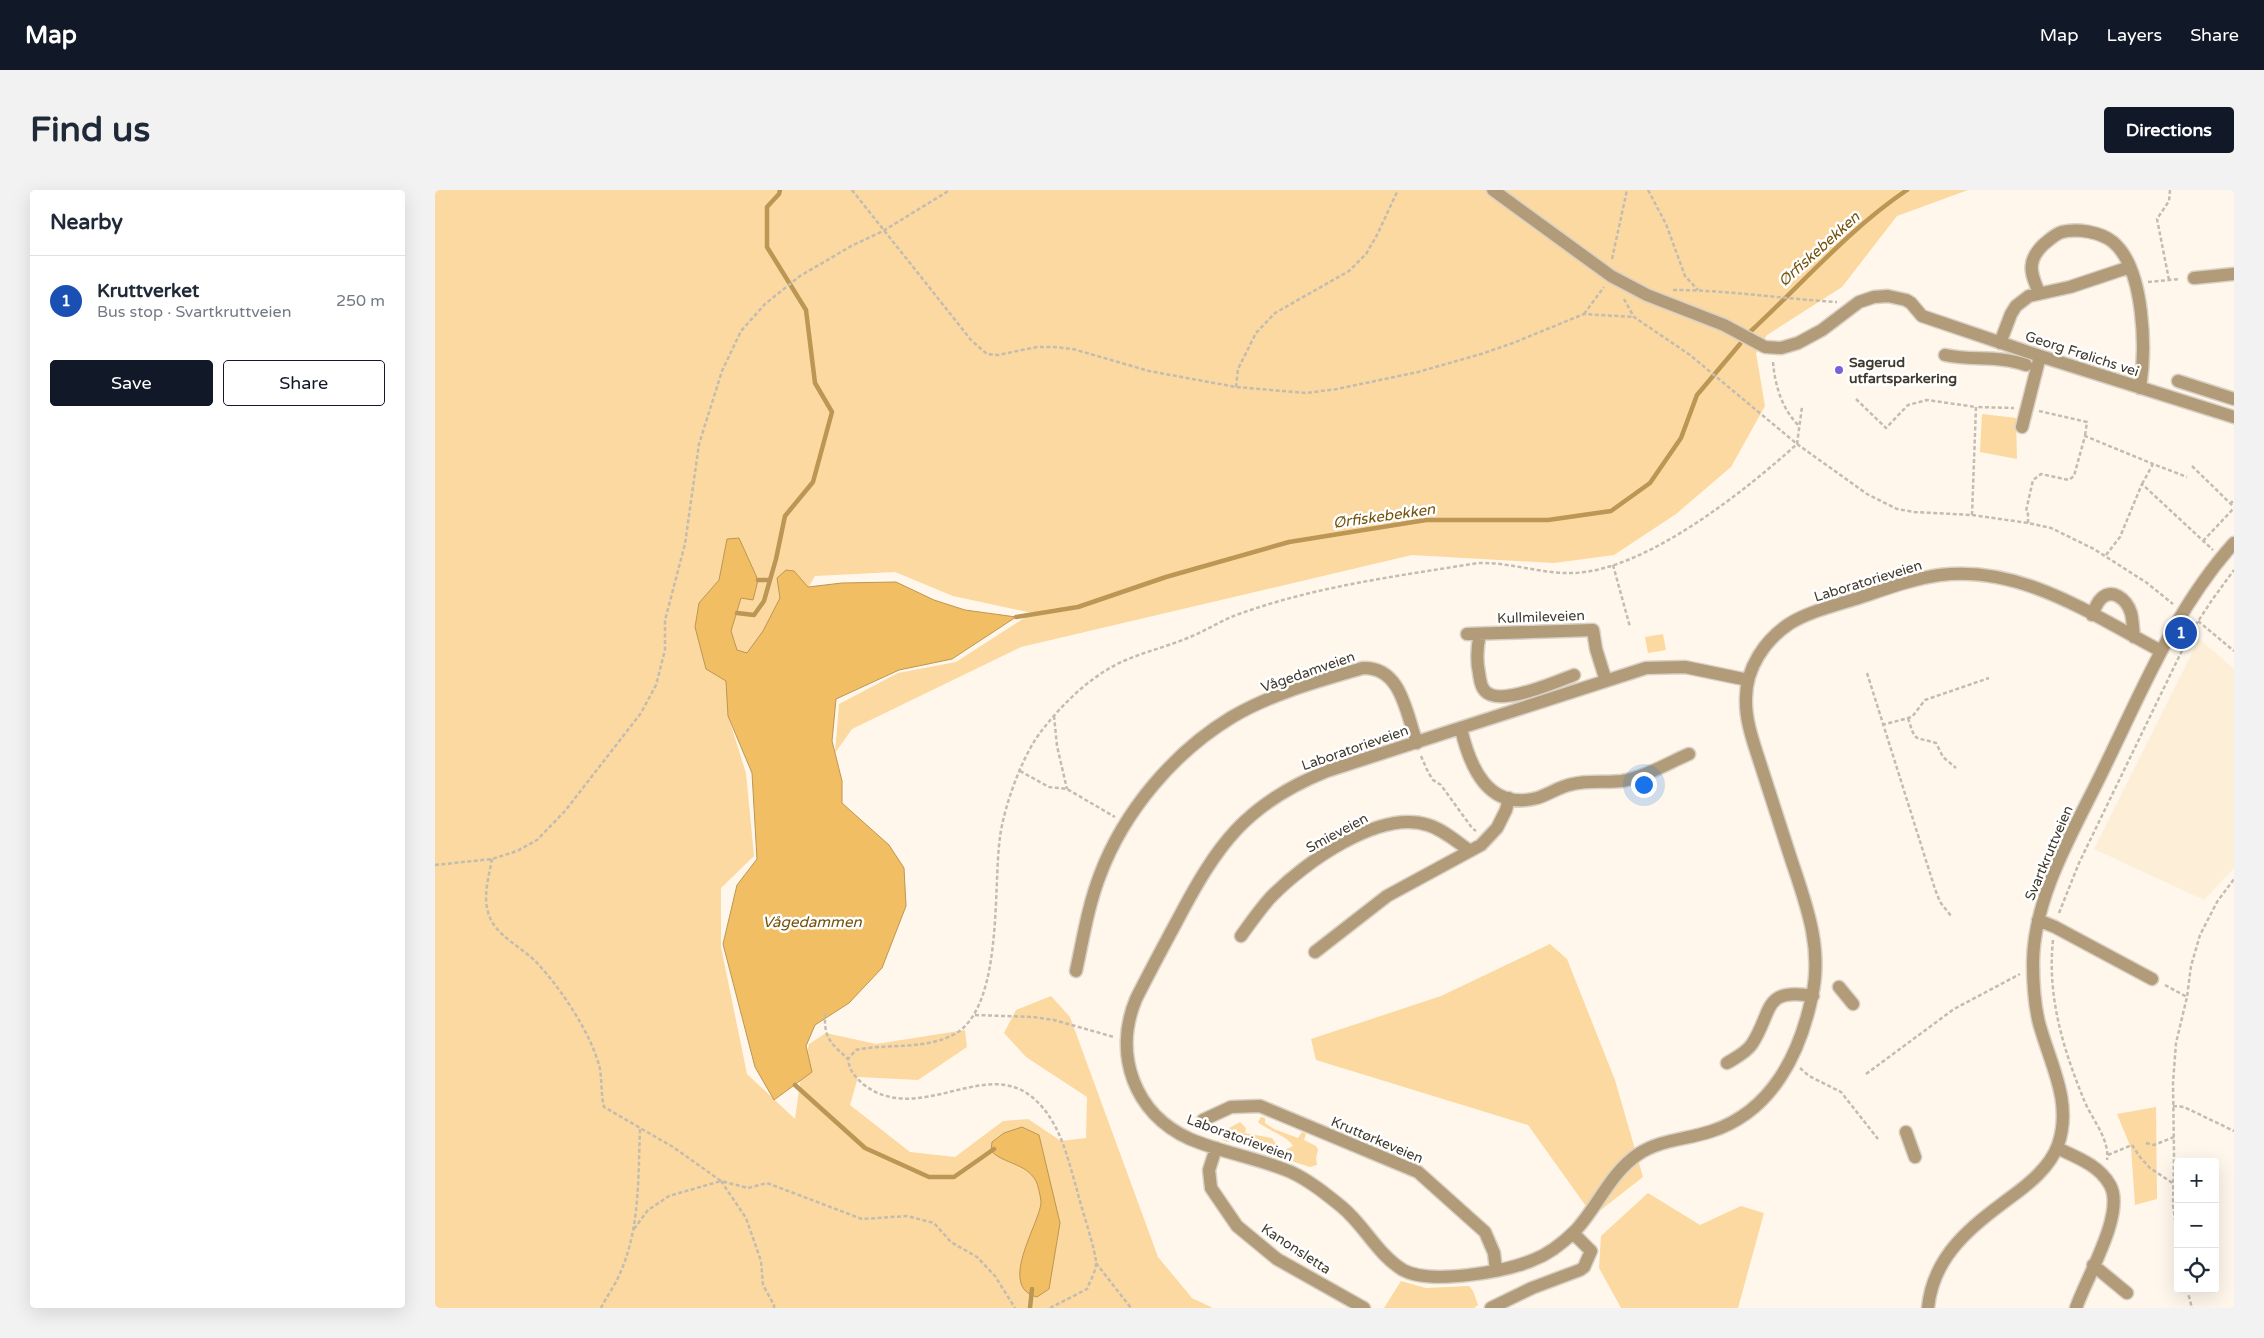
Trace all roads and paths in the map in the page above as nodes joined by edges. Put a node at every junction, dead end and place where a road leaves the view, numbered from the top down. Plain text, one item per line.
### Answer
1 (852, 190) edge
2 (951, 190) edge
3 (1398, 190) edge
4 (1493, 190) edge
5 (1627, 190) edge
6 (1648, 190) edge
7 (2170, 190) edge
8 (883, 231) junction
9 (2130, 267) junction
10 (2234, 274) edge
11 (1611, 276) junction
12 (2194, 278) joint
13 (2169, 280) junction
14 (2135, 282) junction
15 (1670, 290) dead end
16 (1698, 290) junction
17 (2039, 293) junction
18 (1859, 302) junction
19 (1584, 314) junction
20 (1634, 317) junction
21 (2000, 343) junction
22 (1773, 348) junction
23 (1945, 355) dead end
24 (2040, 356) junction
25 (2025, 365) dead end
26 (2178, 381) dead end
27 (1236, 387) junction
28 (2140, 388) junction
29 (2234, 398) edge
30 (1856, 399) dead end
31 (1802, 407) dead end
32 (1976, 407) junction
33 (2026, 408) junction
34 (2234, 417) edge
35 (1799, 426) junction
36 (2022, 427) dead end
37 (2085, 436) junction
38 (1797, 444) junction
39 (2153, 464) junction
40 (2192, 466) dead end
41 (2187, 477) dead end
42 (2142, 484) junction
43 (2234, 500) edge
44 (2231, 504) junction
45 (2234, 508) edge
46 (1972, 515) junction
47 (2028, 523) junction
48 (2203, 541) junction
49 (2234, 543) edge
50 (2214, 551) dead end
51 (2106, 556) junction
52 (1613, 565) junction
53 (2234, 570) edge
54 (2175, 605) dead end
55 (2092, 615) junction
56 (2198, 621) junction
57 (1630, 627) dead end
58 (1467, 634) dead end
59 (1480, 634) junction
60 (2134, 637) junction
61 (2161, 651) junction
62 (2234, 651) edge
63 (1867, 672) dead end
64 (1574, 675) dead end
65 (1989, 678) dead end
66 (1748, 680) junction
67 (1606, 681) junction
68 (1054, 716) junction
69 (1908, 718) junction
70 (1882, 725) junction
71 (1461, 729) junction
72 (1417, 743) junction
73 (1689, 754) dead end
74 (1956, 768) dead end
75 (1020, 771) junction
76 (1067, 789) junction
77 (1509, 798) junction
78 (1127, 824) junction
79 (1487, 840) junction
80 (1470, 851) junction
81 (493, 859) junction
82 (435, 865) edge
83 (2234, 880) edge
84 (1951, 916) dead end
85 (2038, 920) junction
86 (2055, 927) junction
87 (1241, 936) dead end
88 (1315, 952) dead end
89 (1076, 971) dead end
90 (2033, 971) junction
91 (2152, 978) joint
92 (1839, 986) dead end
93 (1813, 996) junction
94 (2187, 997) junction
95 (1853, 1004) dead end
96 (825, 1014) dead end
97 (975, 1015) junction
98 (1126, 1039) junction
99 (848, 1059) junction
100 (1791, 1062) junction
101 (1727, 1063) dead end
102 (1866, 1074) dead end
103 (2173, 1106) junction
104 (1203, 1120) dead end
105 (639, 1129) junction
106 (2234, 1131) edge
107 (1906, 1132) dead end
108 (2174, 1137) junction
109 (1878, 1139) dead end
110 (2146, 1143) dead end
111 (1216, 1148) junction
112 (2057, 1148) junction
113 (2108, 1155) junction
114 (1915, 1157) dead end
115 (2174, 1158) edge
116 (2101, 1174) junction
117 (721, 1181) junction
118 (2174, 1184) joint
119 (2174, 1212) edge
120 (633, 1230) junction
121 (1573, 1233) junction
122 (1096, 1263) junction
123 (2093, 1265) junction
124 (1496, 1270) junction
125 (2127, 1292) dead end
126 (2188, 1293) edge
127 (601, 1308) edge
128 (774, 1308) edge
129 (1015, 1308) edge
130 (1050, 1308) edge
131 (1131, 1308) edge
132 (1365, 1308) edge
133 (1491, 1308) edge
134 (1928, 1308) edge
135 (2076, 1308) edge
136 (2192, 1308) edge

1 - 8 path
2 - 8 path
3 - 27 path
4 - 11 street
5 - 11 path
6 - 16 path
7 - 13 path
8 - 27 path
8 - 81 path
9 - 14 street
9 - 17 street
9 - 17 street
10 - 12 street
11 - 19 path
11 - 20 path
11 - 22 street
12 - 13 path
13 - 14 path
14 - 28 street
15 - 16 path
16 - 18 path
17 - 21 street
18 - 21 street, Georg Frølichs vei
18 - 22 street
19 - 20 path
19 - 27 path
20 - 38 path
21 - 24 street, Georg Frølichs vei
22 - 35 path
23 - 25 street
24 - 28 street, Georg Frølichs vei
24 - 33 street
26 - 29 street
28 - 34 street, Georg Frølichs vei
30 - 32 path
31 - 35 path
32 - 33 path
32 - 46 path
33 - 36 street
33 - 37 path
35 - 38 path
37 - 39 path
37 - 47 path
38 - 46 path
38 - 52 path
39 - 41 path
39 - 42 path
40 - 44 path
42 - 48 path
42 - 51 path
43 - 44 path
44 - 45 path
45 - 48 path
46 - 47 path
47 - 51 path
48 - 50 path
49 - 61 street, Svartkruttveien
51 - 54 path
52 - 57 path
52 - 68 path
53 - 56 path
55 - 60 street, Laboratorieveien
55 - 60 street
55 - 66 street, Laboratorieveien
56 - 62 path
56 - 86 path
58 - 59 street, Kullmileveien
59 - 64 street
59 - 67 street, Kullmileveien
60 - 61 street, Laboratorieveien
61 - 85 street, Svartkruttveien
63 - 70 path
65 - 69 path
66 - 67 street, Laboratorieveien
66 - 93 street, Laboratorieveien
67 - 71 street, Laboratorieveien
68 - 75 path
68 - 76 path
69 - 70 path
69 - 74 path
70 - 84 path
71 - 72 street, Laboratorieveien
71 - 77 street
72 - 78 street, Vågedamveien
72 - 79 path
72 - 98 street, Laboratorieveien
73 - 77 street
75 - 76 path
75 - 97 path
76 - 78 path
77 - 79 street
78 - 89 street, Vågedamveien
79 - 80 street
80 - 87 street, Smieveien
80 - 88 street
81 - 82 path
81 - 105 path
83 - 94 path
85 - 86 street
85 - 90 street, Svartkruttveien
86 - 91 street
86 - 113 path
90 - 102 path
90 - 112 street, Svartkruttveien
91 - 94 path
92 - 95 street
93 - 100 street, Laboratorieveien
93 - 101 street
94 - 103 path
96 - 99 path
97 - 98 path
97 - 99 path
98 - 111 street, Laboratorieveien
99 - 122 path
100 - 109 path
100 - 121 street, Laboratorieveien
103 - 106 path
103 - 108 path
104 - 124 street, Kruttørkeveien
105 - 117 path
105 - 120 path
107 - 114 street
108 - 110 path
108 - 115 path
111 - 124 street, Laboratorieveien
111 - 132 street, Kanonsletta
112 - 116 street
112 - 134 street, Svartkruttveien
113 - 116 path
113 - 118 path
116 - 123 street
117 - 120 path
117 - 128 path
117 - 129 path
118 - 119 path
120 - 127 path
121 - 124 street, Laboratorieveien
121 - 133 street
122 - 130 path
122 - 131 path
123 - 125 street
123 - 135 street
126 - 136 path

